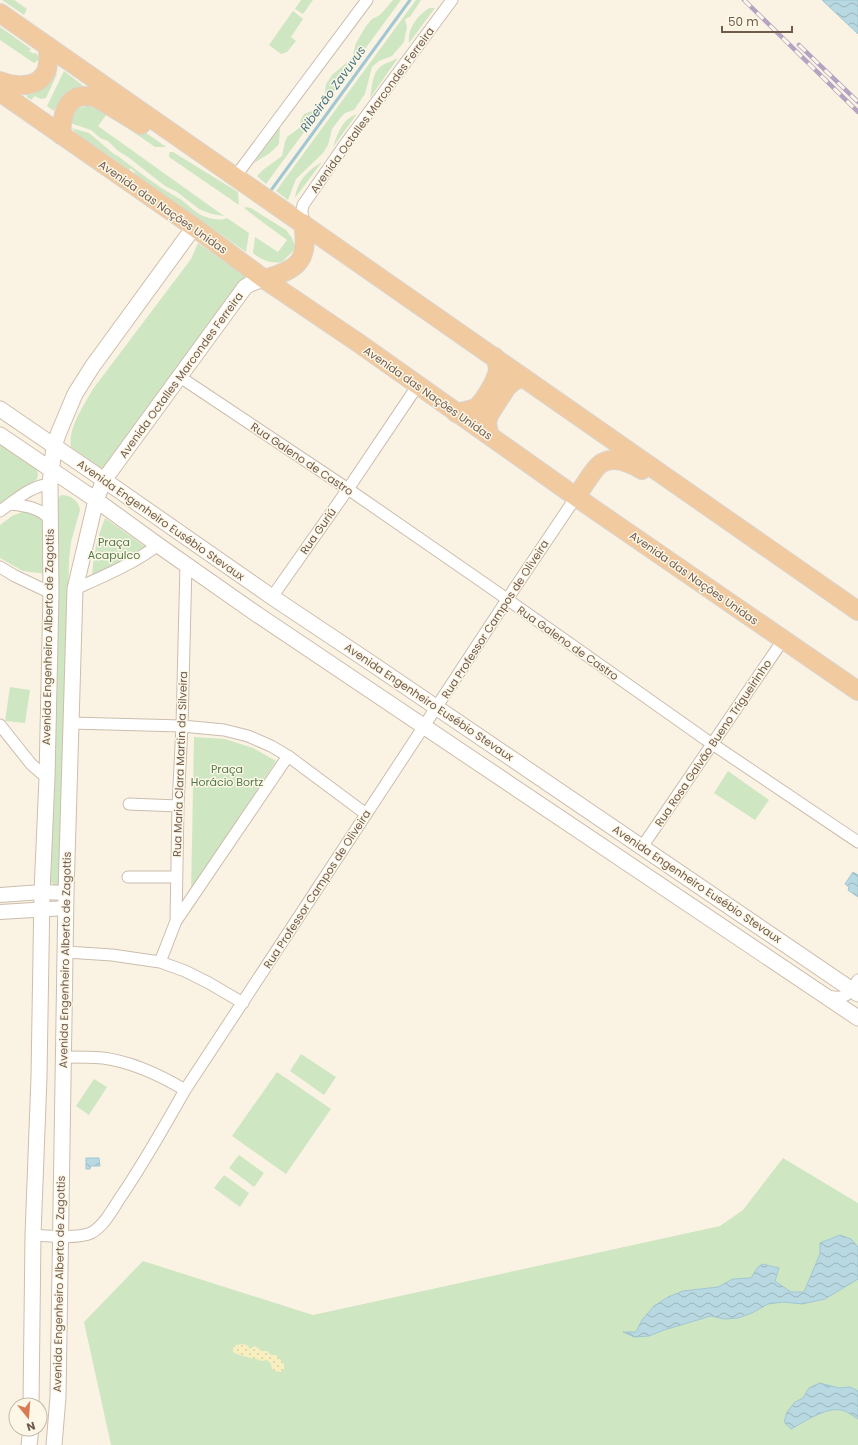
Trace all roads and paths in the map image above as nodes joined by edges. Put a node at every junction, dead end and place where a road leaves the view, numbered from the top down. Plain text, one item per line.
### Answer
1 (367, 0) edge
2 (452, 0) edge
3 (0, 13) edge
4 (48, 46) junction
5 (0, 80) edge
6 (0, 92) edge
7 (61, 135) junction
8 (205, 156) junction
9 (235, 177) junction
10 (303, 223) junction
11 (194, 227) junction
12 (264, 279) junction
13 (494, 357) junction
14 (180, 377) junction
15 (524, 377) junction
16 (418, 385) junction
17 (0, 410) edge
18 (456, 412) junction
19 (12, 418) junction
20 (0, 430) edge
21 (489, 435) junction
22 (0, 436) edge
23 (54, 446) junction
24 (51, 477) junction
25 (104, 480) junction
26 (348, 489) junction
27 (576, 497) junction
28 (697, 499) junction
29 (96, 500) junction
30 (10, 504) junction
31 (0, 511) edge
32 (49, 518) junction
33 (158, 545) junction
34 (186, 564) junction
35 (0, 567) edge
36 (75, 589) junction
37 (51, 593) junction
38 (272, 597) junction
39 (507, 600) junction
40 (245, 605) junction
41 (858, 611) edge
42 (783, 640) junction
43 (858, 692) edge
44 (436, 707) junction
45 (71, 723) junction
46 (0, 725) edge
47 (182, 726) junction
48 (424, 726) junction
49 (712, 744) junction
50 (288, 756) junction
51 (514, 760) junction
52 (481, 764) junction
53 (47, 778) junction
54 (129, 804) dead end
55 (178, 806) junction
56 (366, 814) junction
57 (858, 842) edge
58 (642, 847) junction
59 (128, 877) dead end
60 (176, 877) junction
61 (42, 892) junction
62 (1, 895) edge
63 (66, 901) junction
64 (41, 909) junction
65 (0, 912) edge
66 (176, 921) junction
67 (66, 952) junction
68 (160, 962) junction
69 (856, 988) edge
70 (824, 996) junction
71 (243, 1003) junction
72 (858, 1018) edge
73 (63, 1057) junction
74 (185, 1090) junction
75 (33, 1235) junction
76 (60, 1236) junction
77 (31, 1397) edge
78 (54, 1445) edge

1 - 9 street
2 - 10 street, Avenida Octalles Marcondes Ferreira
3 - 4 highway
4 - 5 highway
4 - 8 highway
6 - 7 highway, Avenida das Nações Unidas
7 - 8 highway
7 - 11 highway, Avenida das Nações Unidas
8 - 9 highway
9 - 10 highway
10 - 12 highway
10 - 13 highway
11 - 12 highway, Avenida das Nações Unidas
11 - 23 main road
12 - 14 main road, Avenida Octalles Marcondes Ferreira
12 - 16 highway, Avenida das Nações Unidas
13 - 15 highway
13 - 18 highway
14 - 25 main road, Avenida Octalles Marcondes Ferreira
14 - 26 street, Rua Galeno de Castro
15 - 21 highway
15 - 28 highway
16 - 18 highway, Avenida das Nações Unidas
16 - 26 street, Rua Guriú
17 - 19 main road, Avenida Engenheiro Eusébio Stevaux
18 - 21 highway, Avenida das Nações Unidas
19 - 20 main road
19 - 23 main road, Avenida Engenheiro Eusébio Stevaux
21 - 27 highway, Avenida das Nações Unidas
22 - 24 main road, Avenida Engenheiro Eusébio Stevaux
23 - 24 main road, Avenida Engenheiro Alberto de Zagottis
23 - 25 main road, Avenida Engenheiro Eusébio Stevaux
24 - 29 main road, Avenida Engenheiro Eusébio Stevaux
24 - 30 street
24 - 32 main road, Avenida Engenheiro Alberto de Zagottis
25 - 29 main road, Avenida Engenheiro Alberto de Zagottis
25 - 38 main road, Avenida Engenheiro Eusébio Stevaux
26 - 38 street, Rua Guriú
26 - 39 street, Rua Galeno de Castro
27 - 28 highway
27 - 39 street, Rua Professor Campos de Oliveira
27 - 42 highway, Avenida das Nações Unidas
28 - 41 highway
29 - 33 main road, Avenida Engenheiro Eusébio Stevaux
29 - 36 main road, Avenida Engenheiro Alberto de Zagottis
30 - 31 street
30 - 32 street
32 - 37 main road, Avenida Engenheiro Alberto de Zagottis
33 - 34 main road, Avenida Engenheiro Eusébio Stevaux
33 - 36 street
34 - 40 main road, Avenida Engenheiro Eusébio Stevaux
34 - 47 street, Rua Maria Clara Martin da Silveira
35 - 37 street
36 - 45 main road, Avenida Engenheiro Alberto de Zagottis
37 - 53 main road, Avenida Engenheiro Alberto de Zagottis
38 - 40 main road
38 - 44 main road, Avenida Engenheiro Eusébio Stevaux
39 - 44 street, Rua Professor Campos de Oliveira
39 - 49 street, Rua Galeno de Castro
40 - 48 main road, Avenida Engenheiro Eusébio Stevaux
42 - 43 highway, Avenida das Nações Unidas
42 - 49 street, Rua Rosa Galvão Bueno Trigueirinho
44 - 48 street, Rua Professor Campos de Oliveira
44 - 51 main road, Avenida Engenheiro Eusébio Stevaux
45 - 47 street
45 - 63 main road, Avenida Engenheiro Alberto de Zagottis
46 - 53 street
47 - 50 street
47 - 55 street, Rua Maria Clara Martin da Silveira
48 - 52 main road, Avenida Engenheiro Eusébio Stevaux
48 - 56 street, Rua Professor Campos de Oliveira
49 - 57 street, Rua Galeno de Castro
49 - 58 street, Rua Rosa Galvão Bueno Trigueirinho
50 - 56 street
50 - 66 street
51 - 52 main road
51 - 58 main road, Avenida Engenheiro Eusébio Stevaux
52 - 70 main road, Avenida Engenheiro Eusébio Stevaux
53 - 61 main road, Avenida Engenheiro Alberto de Zagottis
54 - 55 street
55 - 60 street, Rua Maria Clara Martin da Silveira
56 - 71 street, Rua Professor Campos de Oliveira
58 - 69 main road, Avenida Engenheiro Eusébio Stevaux
59 - 60 street
60 - 66 street, Rua Maria Clara Martin da Silveira
61 - 62 street
61 - 63 street
61 - 64 main road, Avenida Engenheiro Alberto de Zagottis
62 - 65 street
63 - 64 street
63 - 67 main road, Avenida Engenheiro Alberto de Zagottis
64 - 65 street
64 - 75 main road, Avenida Engenheiro Alberto de Zagottis
66 - 68 street, Rua Maria Clara Martin da Silveira
67 - 68 street
67 - 73 main road, Avenida Engenheiro Alberto de Zagottis
68 - 71 street
69 - 70 street
70 - 72 main road, Avenida Engenheiro Eusébio Stevaux
71 - 74 street, Rua Professor Campos de Oliveira
73 - 74 street
73 - 76 main road, Avenida Engenheiro Alberto de Zagottis
74 - 76 street, Rua Professor Campos de Oliveira
75 - 76 street, Rua Professor Campos de Oliveira
75 - 77 main road, Avenida Engenheiro Alberto de Zagottis
76 - 78 main road, Avenida Engenheiro Alberto de Zagottis

